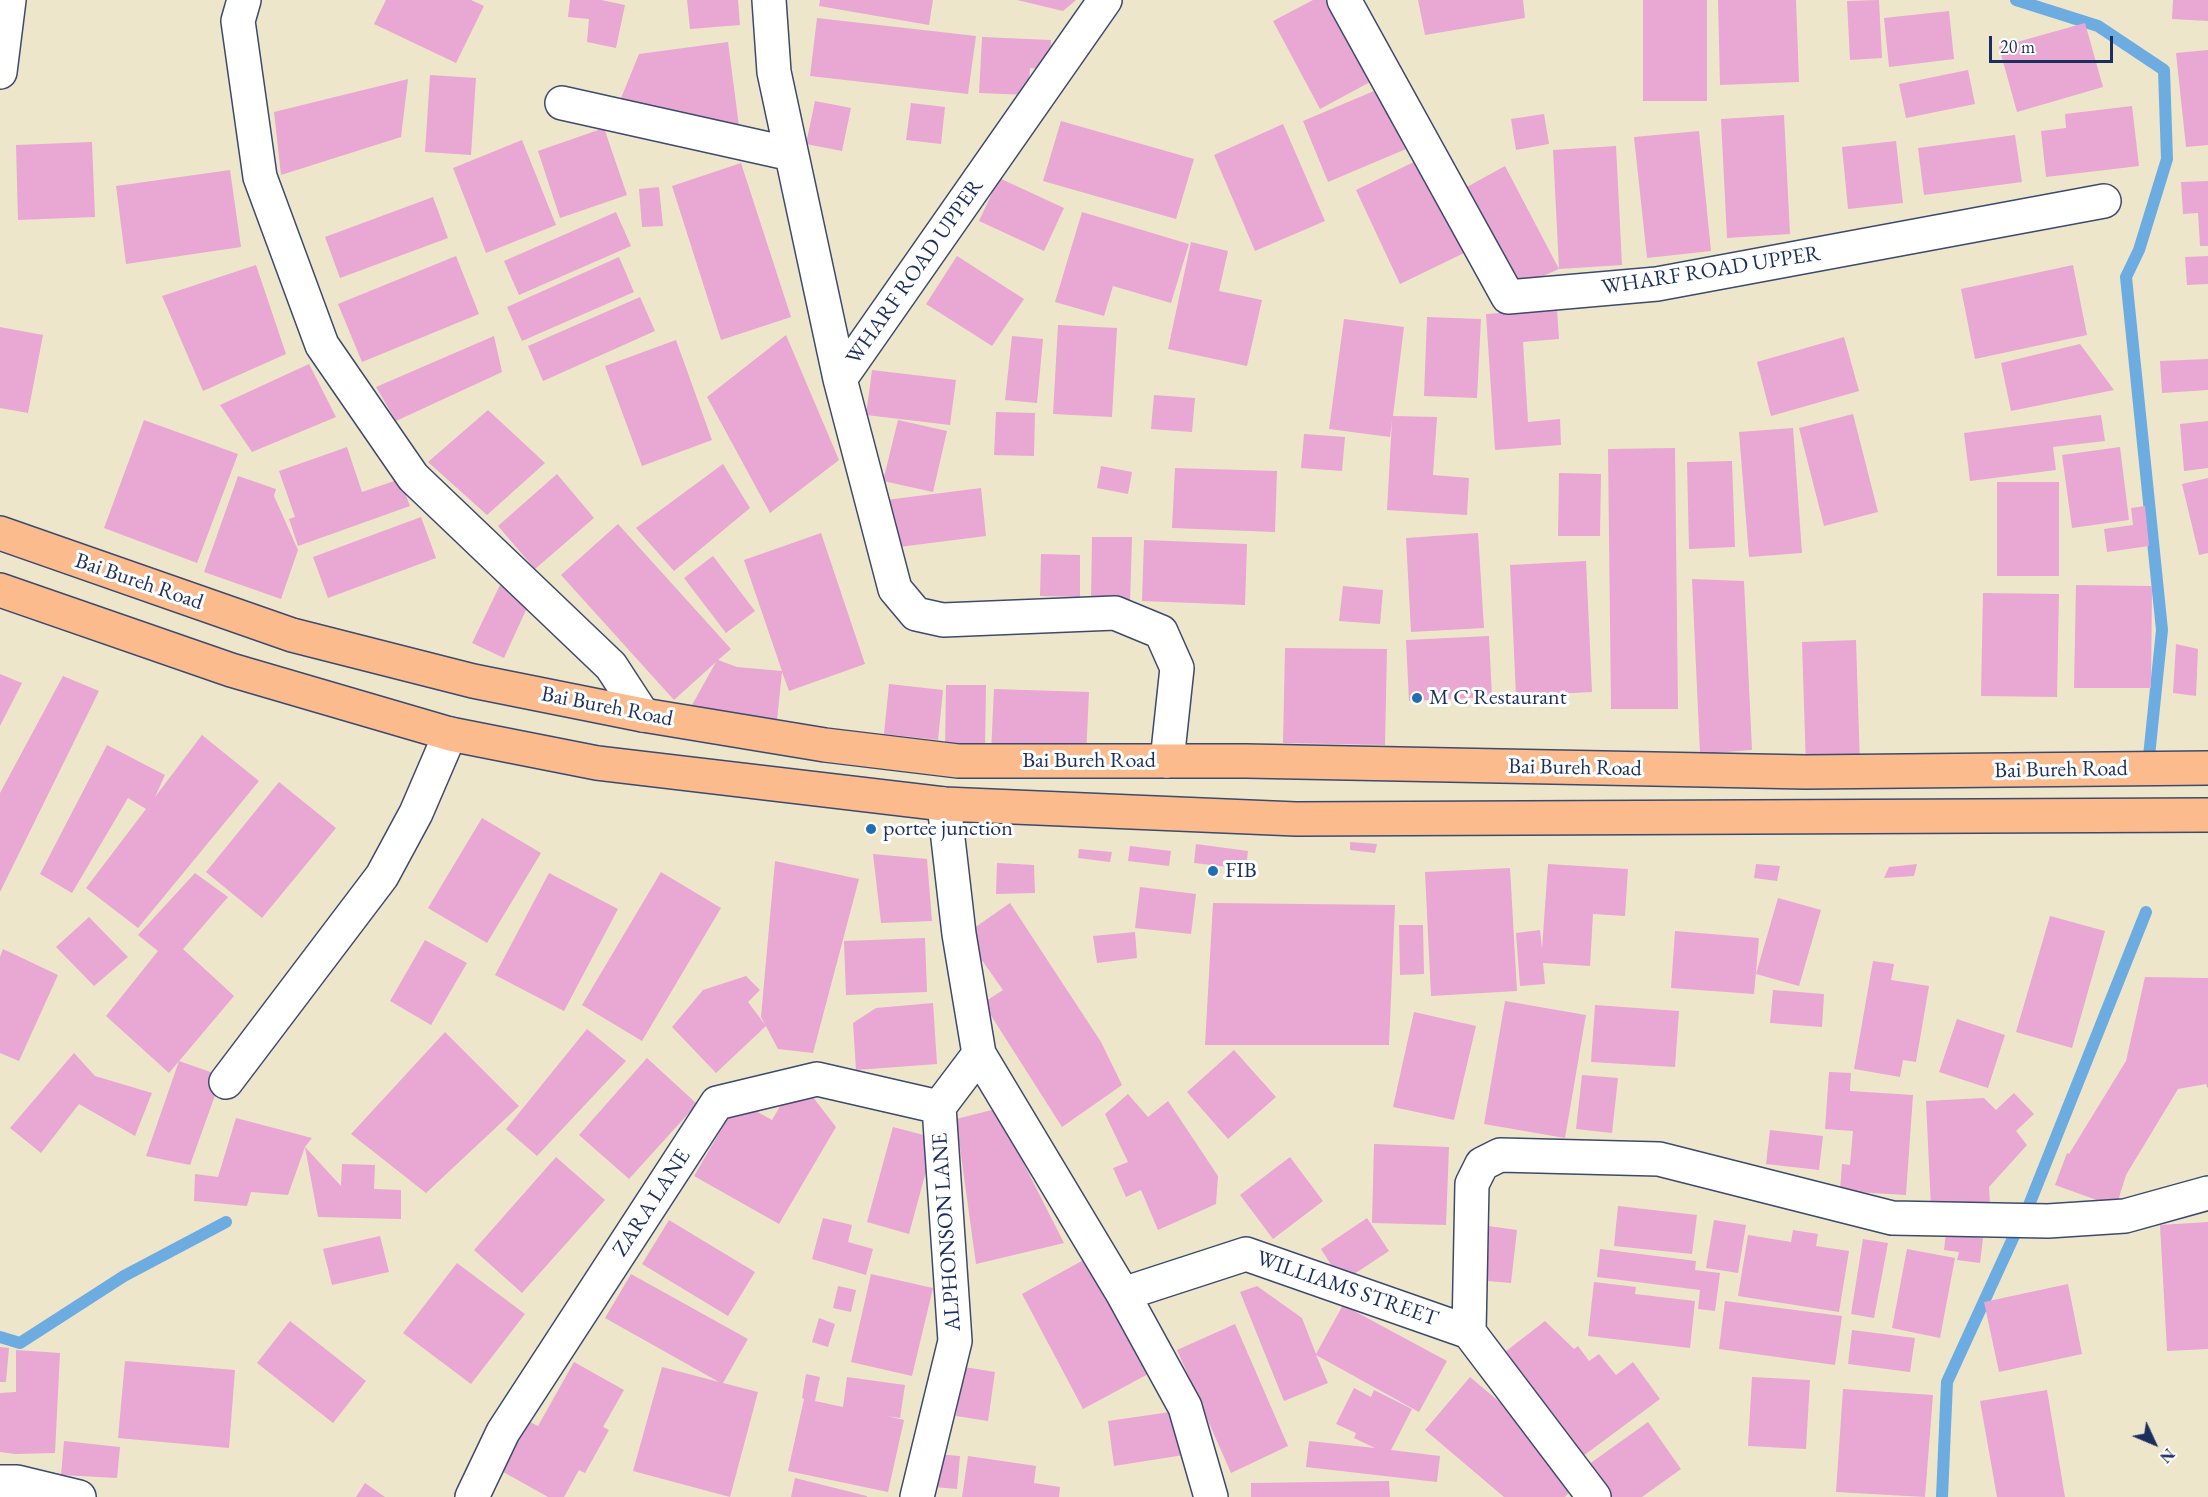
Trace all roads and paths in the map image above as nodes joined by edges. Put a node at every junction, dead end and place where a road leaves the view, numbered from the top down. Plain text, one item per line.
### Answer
1 (9, 0) edge
2 (244, 0) edge
3 (769, 0) edge
4 (1105, 0) edge
5 (1344, 0) edge
6 (0, 72) edge
7 (562, 103) dead end
8 (791, 154) junction
9 (2104, 201) dead end
10 (840, 379) junction
11 (0, 533) edge
12 (0, 590) edge
13 (643, 715) junction
14 (450, 734) junction
15 (1167, 761) junction
16 (2208, 768) edge
17 (944, 804) junction
18 (2208, 815) edge
19 (979, 1054) junction
20 (226, 1082) dead end
21 (939, 1107) junction
22 (2208, 1193) edge
23 (1123, 1294) junction
24 (1469, 1332) junction
25 (9, 1487) edge
26 (79, 1497) edge
27 (472, 1497) edge
28 (917, 1497) edge
29 (1212, 1497) edge
30 (1594, 1497) edge

1 - 6 street
2 - 13 street
3 - 8 street
4 - 10 street, WHARF ROAD UPPER
5 - 9 street, WHARF ROAD UPPER
7 - 8 street
8 - 10 street
10 - 15 street, WHARF ROAD UPPER
11 - 13 highway, Bai Bureh Road
12 - 14 highway, Bai Bureh Road
13 - 15 highway, Bai Bureh Road
14 - 17 highway, Bai Bureh Road
14 - 20 street
15 - 16 highway, Bai Bureh Road
17 - 18 highway, Bai Bureh Road
17 - 19 street
19 - 21 street
19 - 23 street
21 - 27 street, ZARA LANE
21 - 28 street, ALPHONSON LANE
22 - 24 street
23 - 24 street, WILLIAMS STREET
23 - 29 street
24 - 30 street
25 - 26 street

